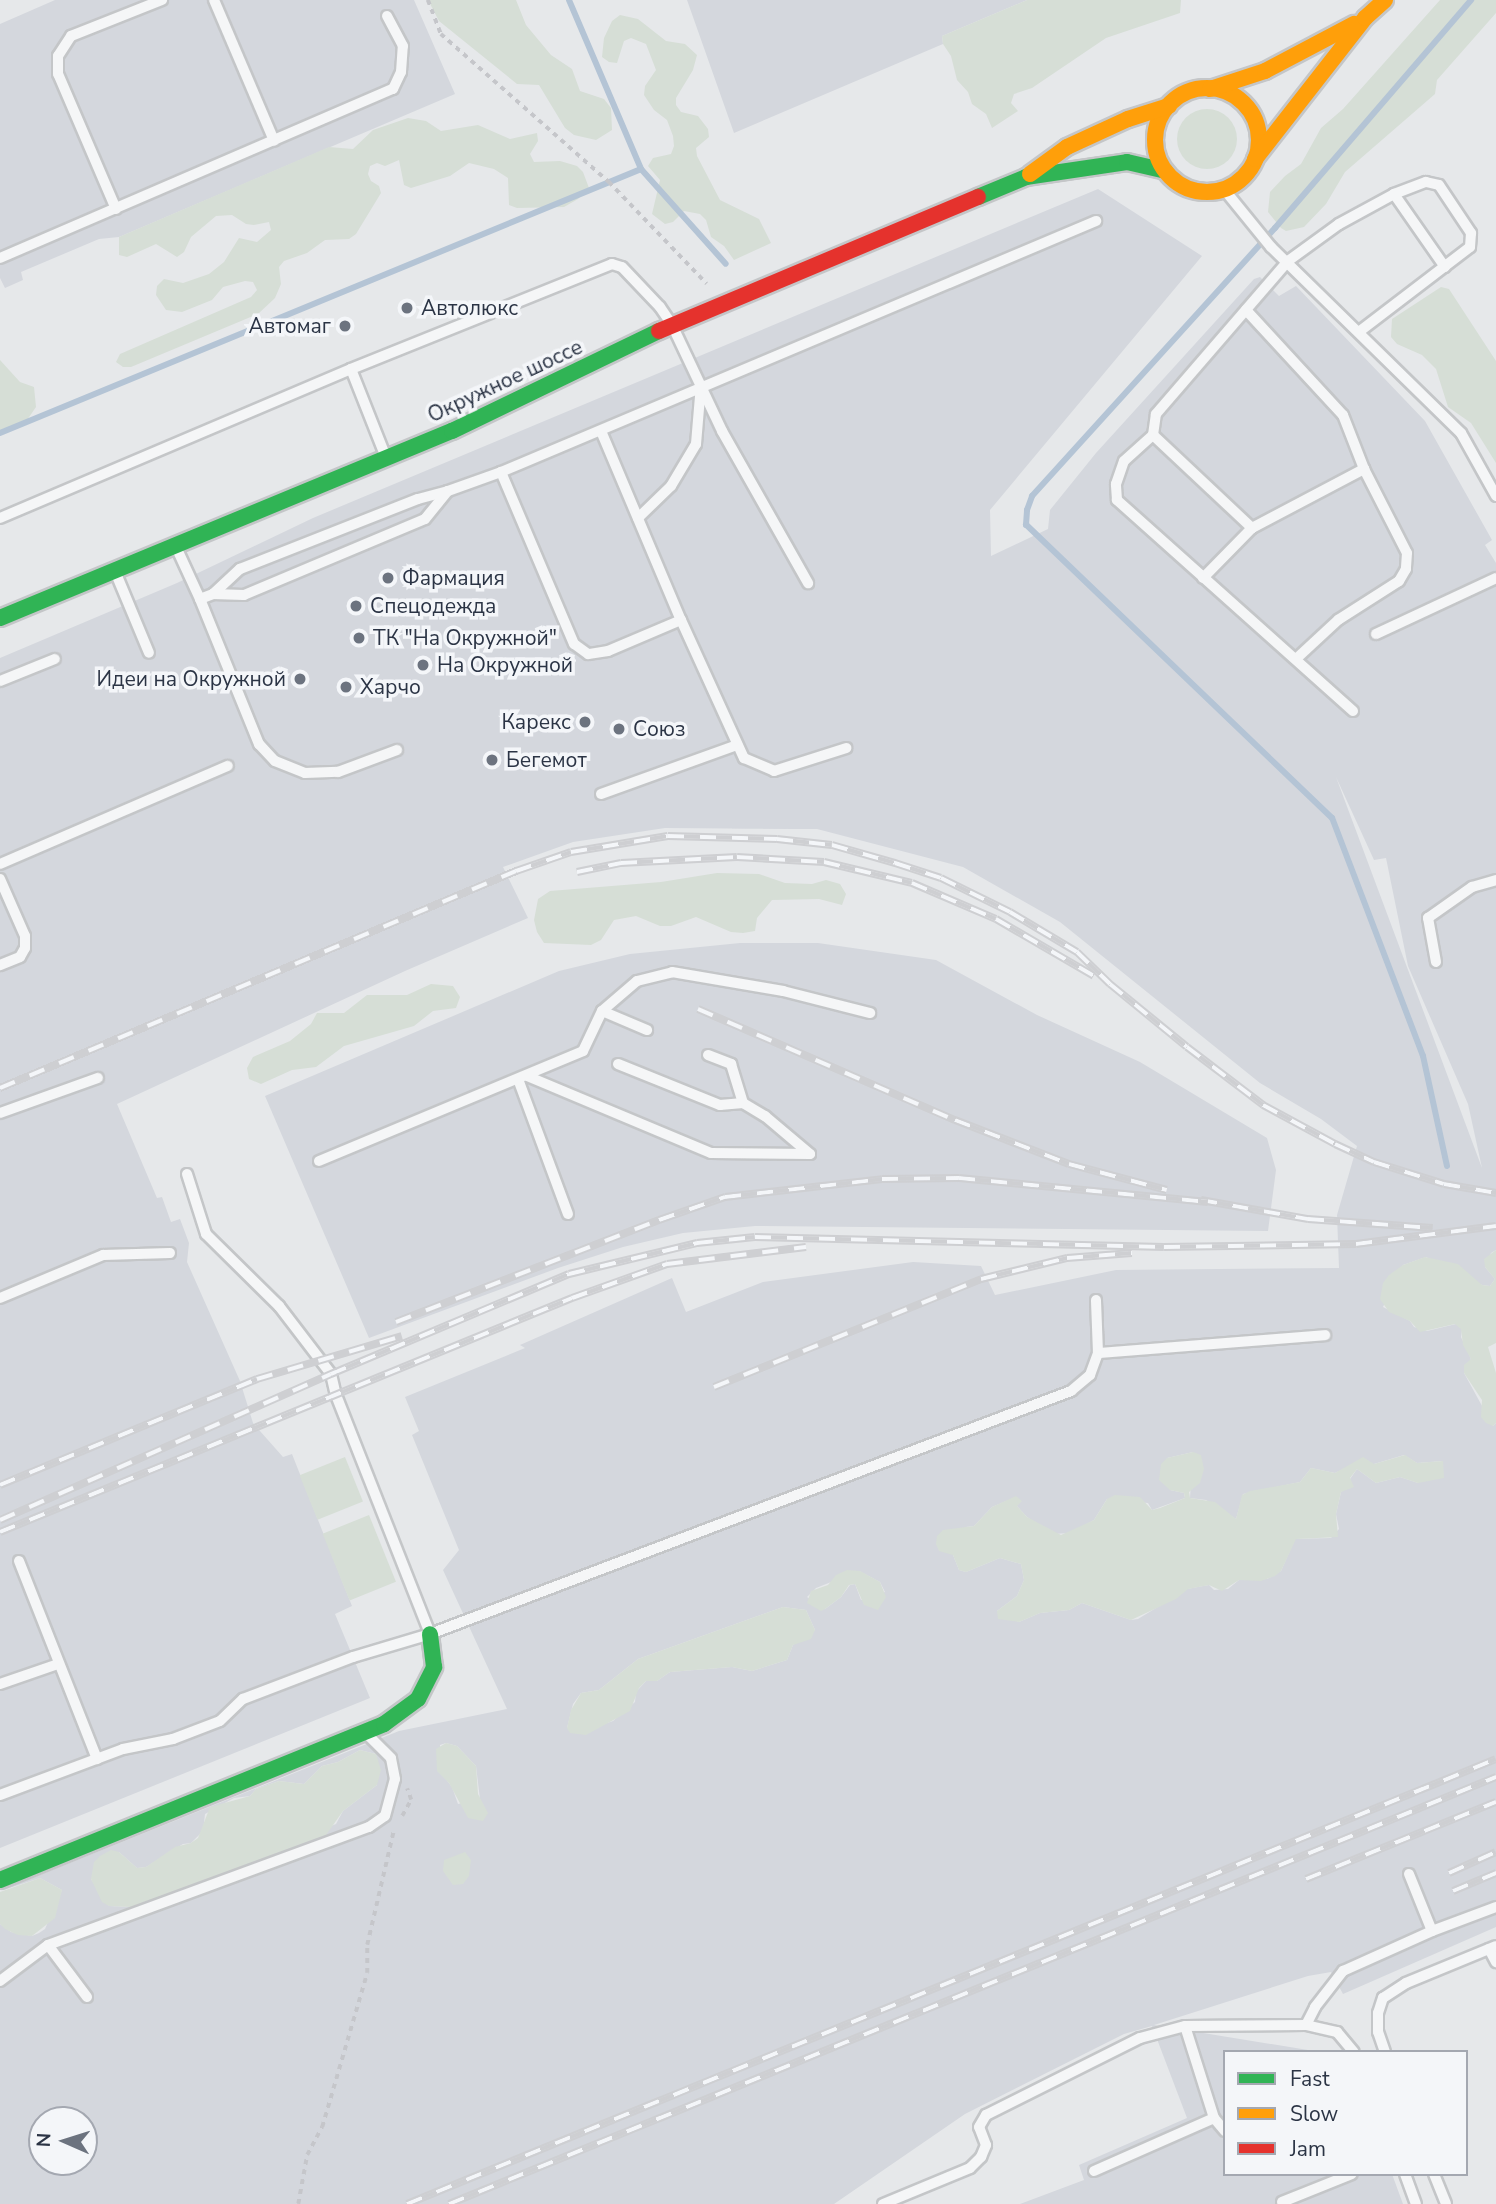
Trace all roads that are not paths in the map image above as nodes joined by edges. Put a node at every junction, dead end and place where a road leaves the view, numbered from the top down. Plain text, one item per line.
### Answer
1 (162, 0) edge
2 (214, 0) edge
3 (1385, 0) edge
4 (387, 16) dead end
5 (1365, 18) junction
6 (1210, 89) junction
7 (1169, 106) junction
8 (274, 141) junction
9 (1255, 159) junction
10 (1165, 171) junction
11 (1026, 177) junction
12 (1223, 188) junction
13 (1394, 194) junction
14 (116, 209) junction
15 (1096, 221) dead end
16 (0, 258) edge
17 (1288, 261) junction
18 (1445, 267) junction
19 (1246, 310) junction
20 (672, 325) junction
21 (1360, 331) junction
22 (351, 369) junction
23 (701, 384) junction
24 (601, 431) junction
25 (1153, 435) junction
26 (386, 458) junction
27 (1364, 469) junction
28 (501, 472) junction
29 (448, 491) junction
30 (1496, 496) edge
31 (0, 518) edge
32 (638, 518) junction
33 (1252, 528) junction
34 (176, 545) junction
35 (115, 571) junction
36 (1203, 578) junction
37 (1496, 578) edge
38 (808, 583) dead end
39 (213, 594) junction
40 (200, 599) junction
41 (0, 618) edge
42 (681, 620) junction
43 (1376, 634) dead end
44 (149, 653) dead end
45 (55, 659) dead end
46 (1296, 659) junction
47 (0, 681) edge
48 (1353, 710) dead end
49 (737, 746) junction
50 (846, 748) dead end
51 (397, 750) dead end
52 (228, 766) dead end
53 (601, 794) dead end
54 (0, 864) edge
55 (0, 879) edge
56 (1496, 880) edge
57 (1436, 962) dead end
58 (0, 965) edge
59 (602, 1011) junction
60 (870, 1013) dead end
61 (648, 1030) dead end
62 (708, 1055) dead end
63 (618, 1064) dead end
64 (522, 1077) junction
65 (98, 1078) dead end
66 (743, 1103) junction
67 (0, 1113) edge
68 (319, 1161) dead end
69 (187, 1174) dead end
70 (568, 1214) dead end
71 (170, 1252) dead end
72 (0, 1298) edge
73 (1096, 1300) dead end
74 (1325, 1335) dead end
75 (1098, 1353) junction
76 (19, 1561) dead end
77 (430, 1634) junction
78 (58, 1664) junction
79 (0, 1684) edge
80 (365, 1732) junction
81 (97, 1759) junction
82 (0, 1796) edge
83 (1409, 1874) dead end
84 (0, 1880) edge
85 (1496, 1907) edge
86 (1432, 1931) junction
87 (48, 1945) junction
88 (1493, 1947) edge
89 (1496, 1962) edge
90 (0, 1981) edge
91 (87, 1997) dead end
92 (1306, 2025) junction
93 (1185, 2026) junction
94 (1352, 2050) edge
95 (1384, 2050) edge
96 (1214, 2118) junction
97 (1223, 2129) edge
98 (1094, 2171) dead end
99 (1347, 2176) edge
100 (1406, 2176) edge
101 (1435, 2176) edge
102 (1282, 2202) dead end
103 (883, 2204) edge
104 (1416, 2204) edge
105 (1446, 2204) edge

1 - 14 lane
2 - 8 lane
3 - 5 main road
4 - 8 lane
5 - 6 main road
5 - 9 main road
6 - 7 main road
6 - 9 main road
7 - 10 main road
7 - 11 main road, Окружное шоссе
8 - 14 lane
9 - 12 main road
10 - 11 main road, Окружное шоссе
10 - 12 main road
11 - 20 main road, Окружное шоссе
12 - 17 lane
13 - 17 lane
13 - 18 lane
13 - 18 lane
14 - 16 lane
15 - 23 lane
17 - 19 lane
17 - 21 lane
18 - 21 lane
19 - 25 lane
19 - 27 lane
20 - 22 lane
20 - 23 lane
20 - 26 main road, Окружное шоссе
21 - 30 lane
22 - 26 lane
22 - 31 lane
23 - 24 lane
23 - 32 lane
23 - 38 lane
24 - 28 lane
24 - 32 lane
25 - 33 lane
25 - 36 lane
26 - 34 main road, Окружное шоссе
27 - 33 lane
27 - 46 lane
28 - 29 lane
28 - 42 lane
29 - 39 lane
29 - 39 lane
32 - 42 lane
33 - 36 lane
34 - 35 main road, Окружное шоссе
34 - 40 lane
35 - 41 main road, Окружное шоссе
35 - 44 lane
36 - 46 lane
37 - 43 lane
39 - 40 lane
40 - 51 lane
42 - 49 lane
45 - 47 lane
46 - 48 lane
49 - 50 lane
49 - 53 lane
52 - 54 lane
55 - 58 lane
56 - 57 lane
59 - 60 lane
59 - 61 lane
59 - 64 lane
62 - 66 lane
63 - 66 lane
64 - 66 lane
64 - 68 lane
64 - 70 lane
65 - 67 lane
69 - 77 lane
71 - 72 lane
73 - 75 lane
74 - 75 lane
75 - 77 lane
76 - 78 lane
77 - 80 main road
77 - 81 lane
78 - 79 lane
78 - 81 lane
80 - 84 main road
80 - 87 lane
81 - 82 lane
83 - 86 lane
85 - 86 lane
86 - 92 lane
87 - 90 lane
87 - 91 lane
88 - 89 lane
88 - 95 lane
92 - 93 lane
92 - 94 lane
93 - 96 lane
93 - 103 lane
96 - 97 lane
96 - 98 lane
99 - 102 lane
100 - 104 lane
101 - 105 lane

